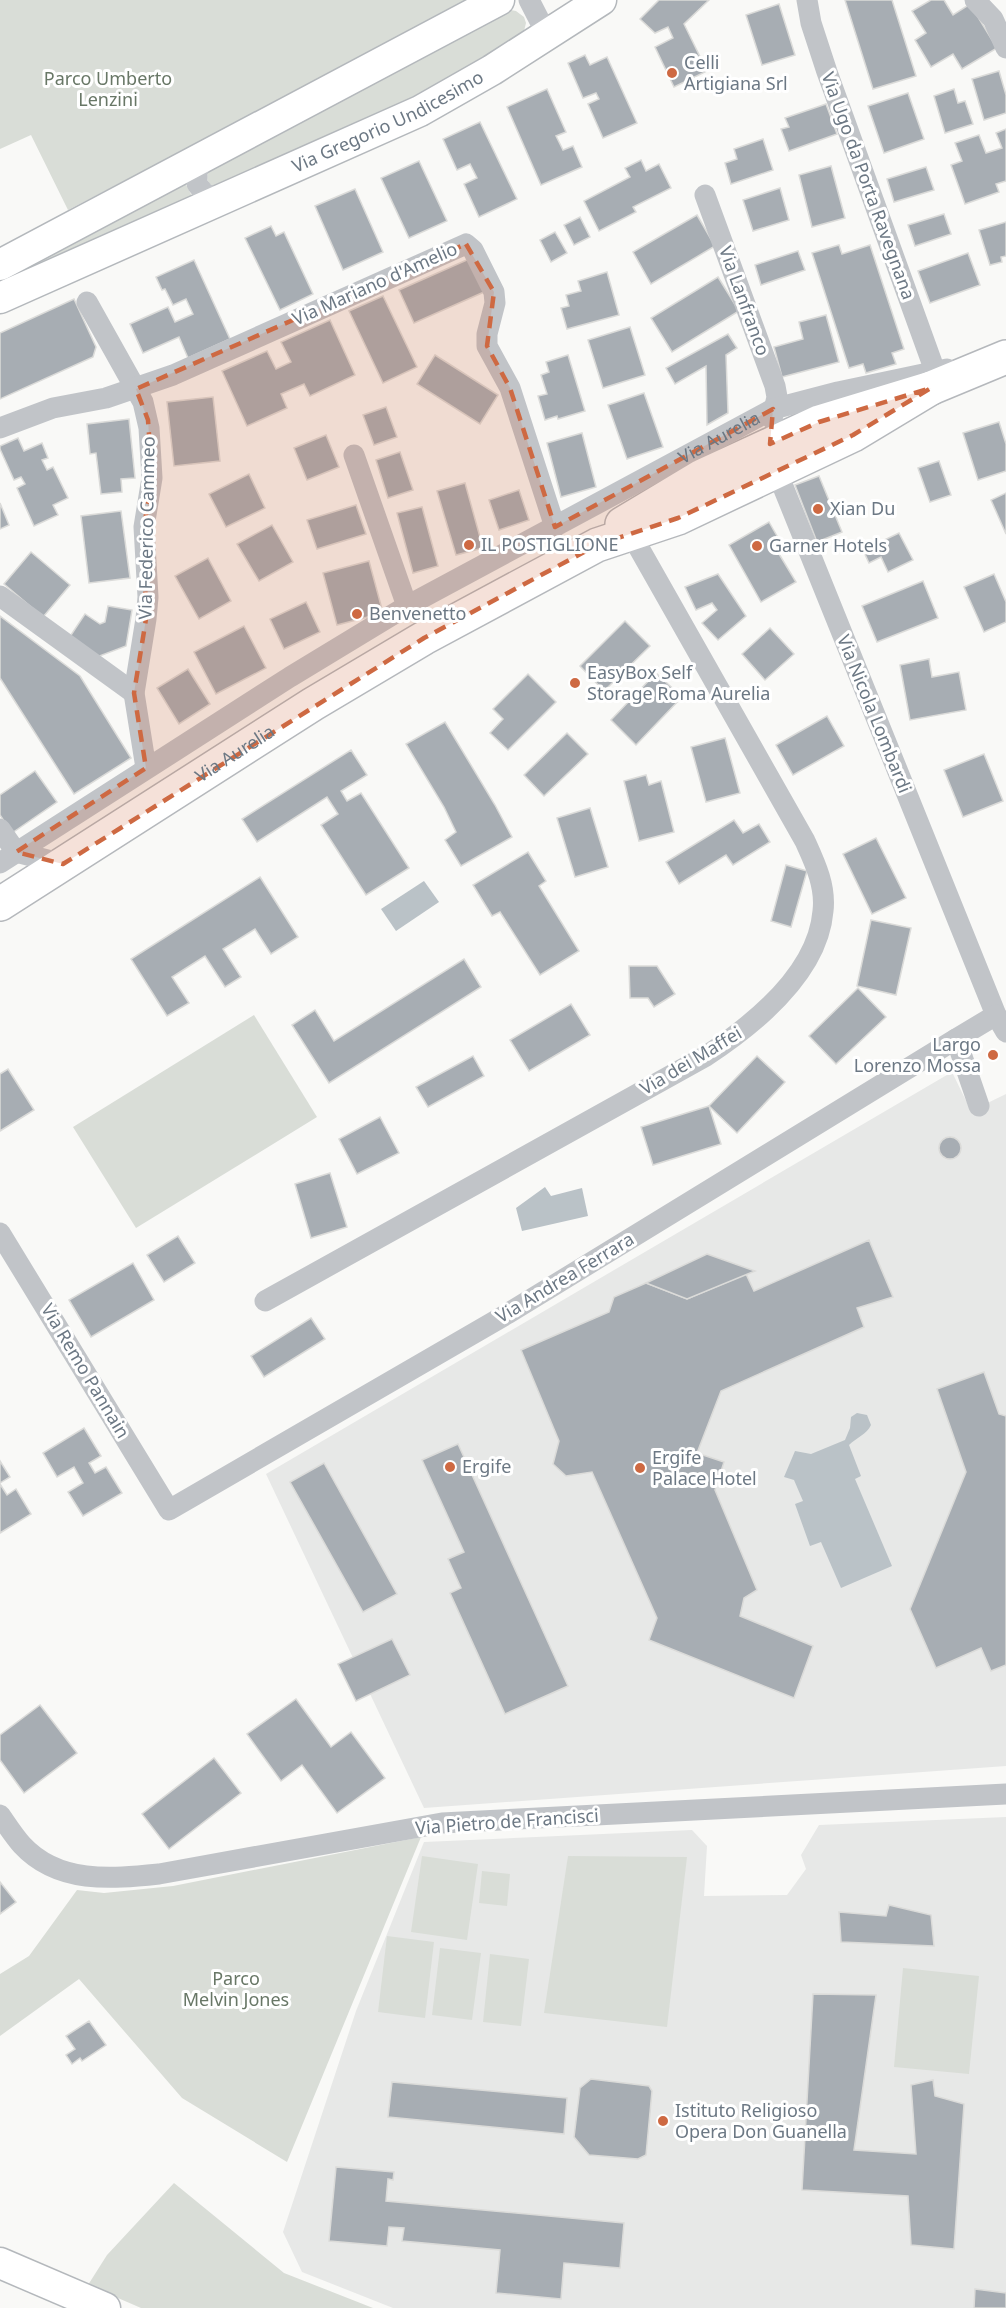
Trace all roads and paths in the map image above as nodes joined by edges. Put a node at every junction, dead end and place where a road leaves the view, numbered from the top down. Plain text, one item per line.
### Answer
1 (499, 0) edge
2 (529, 0) edge
3 (601, 0) edge
4 (807, 0) edge
5 (975, 0) edge
6 (547, 35) junction
7 (1006, 48) edge
8 (204, 156) junction
9 (705, 195) dead end
10 (222, 200) junction
11 (0, 265) edge
12 (0, 298) edge
13 (87, 302) dead end
14 (1005, 357) edge
15 (933, 379) junction
16 (136, 389) junction
17 (773, 409) junction
18 (0, 428) edge
19 (354, 455) dead end
20 (773, 458) junction
21 (555, 527) junction
22 (631, 534) junction
23 (597, 545) junction
24 (458, 578) junction
25 (0, 596) edge
26 (407, 606) junction
27 (474, 612) junction
28 (336, 648) junction
29 (383, 662) junction
30 (134, 693) junction
31 (146, 768) junction
32 (0, 829) edge
33 (8, 857) edge
34 (63, 864) junction
35 (0, 904) edge
36 (1001, 1023) edge
37 (956, 1039) junction
38 (979, 1106) dead end
39 (0, 1233) edge
40 (265, 1301) dead end
41 (169, 1510) joint
42 (1006, 1794) edge
43 (0, 1815) edge
44 (0, 2263) edge
45 (105, 2308) edge

1 - 8 street
2 - 6 street
3 - 6 street, Via Gregorio Undicesimo
4 - 15 street, Via Ugo da Porta Ravegnana
5 - 7 street
6 - 10 street, Via Gregorio Undicesimo
8 - 10 street
8 - 11 street
9 - 17 street, Via Lanfranco
10 - 12 street, Via Gregorio Undicesimo
13 - 16 street, Via Federico Cammeo
14 - 15 main road, Via Aurelia
15 - 17 street, Via Aurelia
15 - 20 main road, Via Aurelia
16 - 18 street
16 - 21 street, Via Mariano d'Amelio
16 - 30 street, Via Federico Cammeo
17 - 20 street, Via Nicola Lombardi
17 - 21 street, Via Aurelia
19 - 26 street
20 - 22 main road, Via Aurelia
20 - 23 main road, Via Aurelia
20 - 36 street, Via Nicola Lombardi
21 - 24 street, Via Aurelia
22 - 23 main road, Via Aurelia
22 - 40 street, Via dei Maffei
23 - 27 main road, Via Aurelia
24 - 26 street, Via Aurelia
24 - 27 street
25 - 30 street
26 - 28 street, Via Aurelia
27 - 29 main road, Via Aurelia
28 - 29 street
28 - 31 street, Via Aurelia
29 - 34 main road, Via Aurelia
30 - 31 street, Via Federico Cammeo
31 - 33 street, Via Aurelia
32 - 33 street
33 - 34 street
34 - 35 main road, Via Aurelia
36 - 37 street
37 - 38 street
37 - 41 street, Via Andrea Ferrara
39 - 41 street, Via Remo Pannain
42 - 43 street, Via Pietro de Francisci
44 - 45 street

